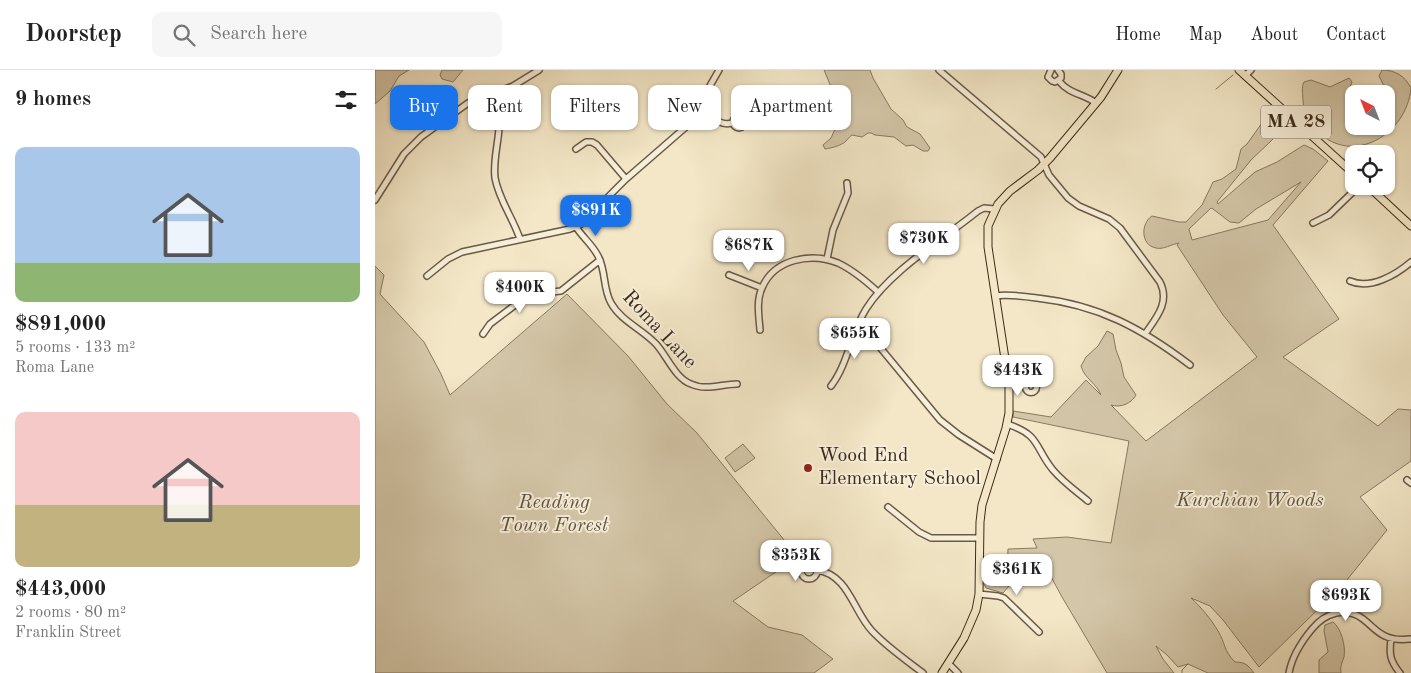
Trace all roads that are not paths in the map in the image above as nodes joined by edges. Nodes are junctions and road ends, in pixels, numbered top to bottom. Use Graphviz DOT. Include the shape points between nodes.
graph roads {
  1 [pos="539,70"];
  2 [pos="939,70"];
  3 [pos="1051,70"];
  4 [pos="1059,70"];
  5 [pos="1118,70"];
  6 [pos="1239,70"];
  7 [pos="1251,70"];
  8 [pos="717,71"];
  9 [pos="1245,76"];
  10 [pos="1059,81"];
  11 [pos="514,85"];
  12 [pos="710,85"];
  13 [pos="468,103"];
  14 [pos="1096,103"];
  15 [pos="498,130"];
  16 [pos="683,130"];
  17 [pos="576,149"];
  18 [pos="1045,163"];
  19 [pos="1345,166"];
  20 [pos="626,179"];
  21 [pos="847,183"];
  22 [pos="1350,195"];
  23 [pos="1378,195"];
  24 [pos="375,200"];
  25 [pos="994,209"];
  26 [pos="1313,223"];
  27 [pos="1411,226"];
  28 [pos="576,227"];
  29 [pos="520,239"];
  30 [pos="827,259"];
  31 [pos="600,260"];
  32 [pos="1411,262"];
  33 [pos="729,275"];
  34 [pos="427,276"];
  35 [pos="1351,281"];
  36 [pos="762,288"];
  37 [pos="878,292"];
  38 [pos="995,296"];
  39 [pos="859,322"];
  40 [pos="760,330"];
  41 [pos="483,334"];
  42 [pos="1145,334"];
  43 [pos="1190,365"];
  44 [pos="737,384"];
  45 [pos="1009,385"];
  46 [pos="1025,385"];
  47 [pos="831,386"];
  48 [pos="1007,424"];
  49 [pos="997,459"];
  50 [pos="1089,501"];
  51 [pos="888,507"];
  52 [pos="980,538"];
  53 [pos="817,570"];
  54 [pos="979,594"];
  55 [pos="1039,632"];
  56 [pos="1391,639"];
  57 [pos="1411,639"];
  58 [pos="948,663"];
  59 [pos="923,673"];
  60 [pos="942,673"];
  61 [pos="958,673"];
  62 [pos="1289,673"];
  63 [pos="1400,673"];
  1 -- 11 [label="street"];
  2 -- 18 [label="street"];
  3 -- 10 [label="street" via="1050,80"];
  4 -- 10 [label="street"];
  5 -- 14 [label="main road"];
  6 -- 9 [label="main road, MA 28"];
  7 -- 9 [label="street"];
  8 -- 12 [label="street"];
  9 -- 19 [label="main road, MA 28"];
  10 -- 14 [label="street" via="1069,90"];
  13 -- 24 [label="street" via="412,144"];
  14 -- 18 [label="main road"];
  15 -- 29 [label="street" via="495,177"];
  16 -- 20 [label="street"];
  17 -- 20 [label="street" via="586,142 595,143"];
  18 -- 25 [label="main road"];
  18 -- 42 [label="street" via="1049,175 1071,201 1120,228 1160,282 1163,306"];
  20 -- 28 [label="street" via="589,218"];
  21 -- 30 [label="street" via="848,193 833,230"];
  22 -- 26 [label="street" via="1329,215"];
  23 -- 27 [label="main road"];
  25 -- 37 [label="street" via="978,211"];
  25 -- 38 [label="main road" via="987,240"];
  28 -- 29 [label="street"];
  28 -- 31 [label="street, Roma Lane"];
  29 -- 34 [label="street" via="458,253"];
  30 -- 36 [label="street" via="789,262 772,272"];
  30 -- 37 [label="street" via="850,269"];
  31 -- 41 [label="street" via="561,291 533,294 523,299 490,324"];
  31 -- 44 [label="street, Roma Lane" via="612,305 654,342 683,380 702,387"];
  32 -- 35 [label="street" via="1377,281 1361,285"];
  33 -- 36 [label="street"];
  36 -- 40 [label="street"];
  37 -- 39 [label="street"];
  38 -- 42 [label="street" via="1071,303 1103,313"];
  38 -- 45 [label="main road"];
  39 -- 47 [label="street"];
  39 -- 49 [label="street" via="940,420"];
  42 -- 43 [label="street"];
  45 -- 46 [label="street"];
  45 -- 48 [label="main road"];
  48 -- 49 [label="main road"];
  48 -- 50 [label="street" via="1031,436 1053,471"];
  49 -- 52 [label="main road" via="982,506"];
  51 -- 52 [label="street" via="931,538"];
  52 -- 54 [label="main road"];
  53 -- 59 [label="street" via="839,581 870,628"];
  54 -- 55 [label="street" via="1004,598"];
  54 -- 58 [label="main road" via="970,627"];
  56 -- 57 [label="street"];
  56 -- 62 [label="street" via="1355,614 1333,614 1320,620 1310,632 1297,650"];
  56 -- 63 [label="street" via="1389,656"];
  58 -- 60 [label="main road"];
  58 -- 61 [label="street"];
}
